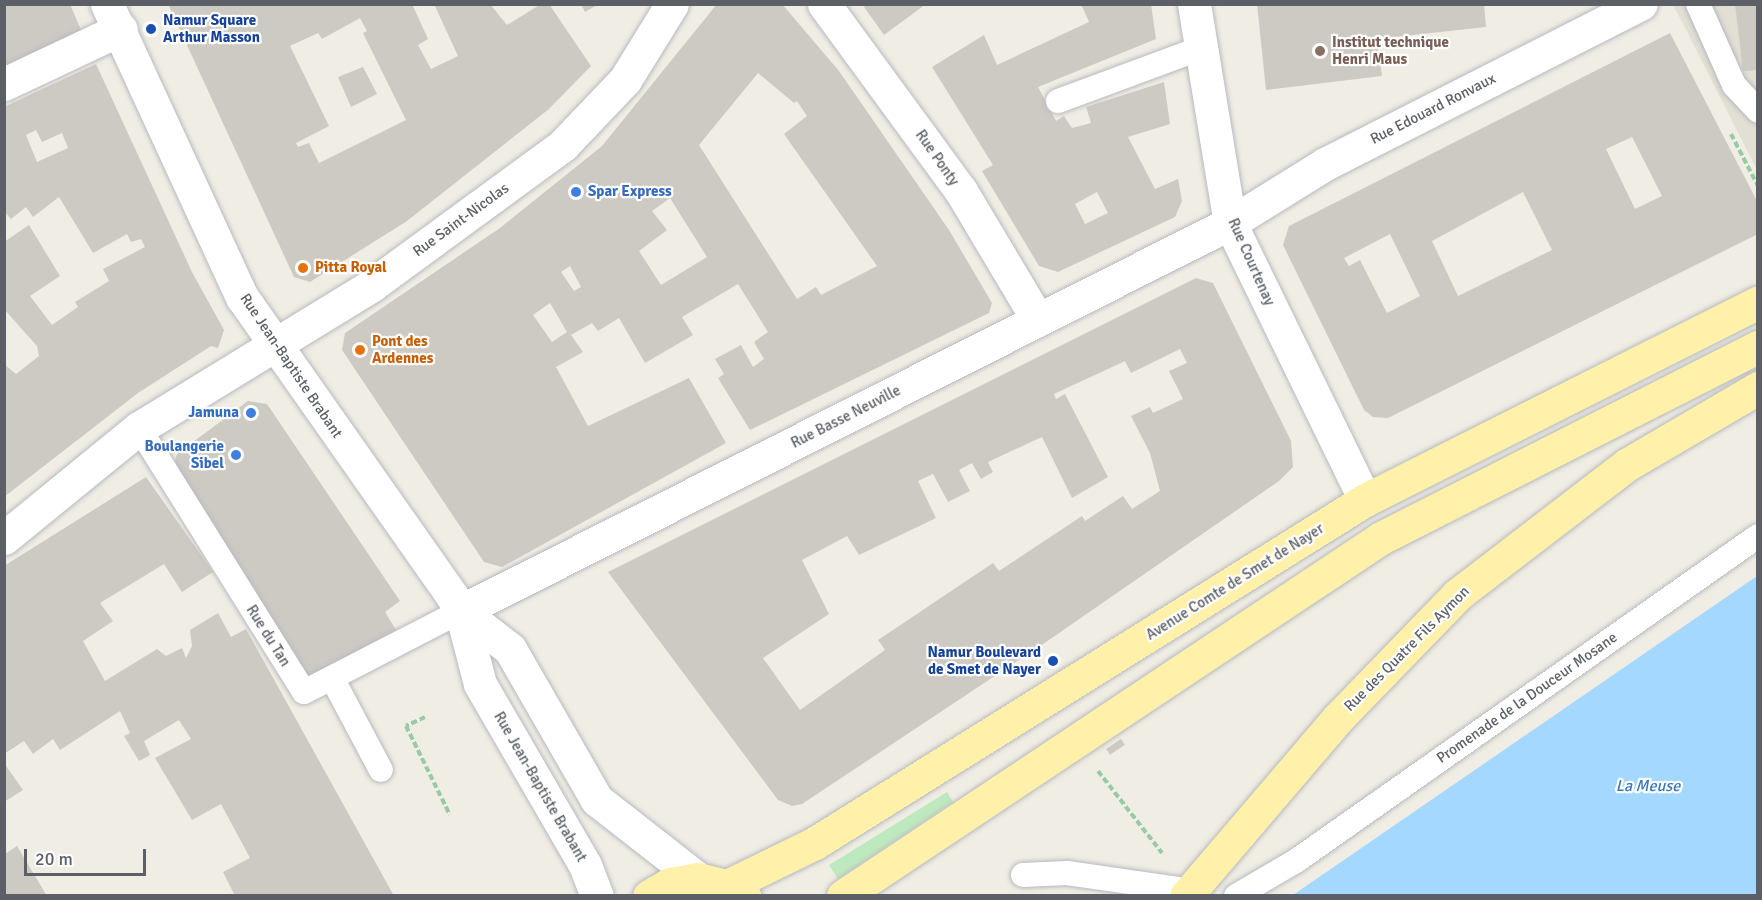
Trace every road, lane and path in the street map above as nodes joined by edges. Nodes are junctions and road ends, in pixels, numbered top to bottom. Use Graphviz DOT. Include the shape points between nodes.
graph roads {
  1 [pos="672,4"];
  2 [pos="824,4"];
  3 [pos="1194,4"];
  4 [pos="1641,4"];
  5 [pos="1698,4"];
  6 [pos="114,17"];
  7 [pos="1201,48"];
  8 [pos="4,84"];
  9 [pos="1058,100"];
  10 [pos="1758,111"];
  11 [pos="1740,152"];
  12 [pos="1758,186"];
  13 [pos="1230,223"];
  14 [pos="1758,302"];
  15 [pos="1038,320"];
  16 [pos="273,343"];
  17 [pos="1758,347"];
  18 [pos="1758,388"];
  19 [pos="139,428"];
  20 [pos="1365,500"];
  21 [pos="1758,536"];
  22 [pos="4,538"];
  23 [pos="461,611"];
  24 [pos="332,678"];
  25 [pos="425,717"];
  26 [pos="1073,740"];
  27 [pos="381,770"];
  28 [pos="450,815"];
  29 [pos="1023,875"];
  30 [pos="723,887"];
  31 [pos="1191,894"];
  32 [pos="597,896"];
  33 [pos="649,896"];
  34 [pos="843,896"];
  35 [pos="1236,896"];
  1 -- 16 [label="street, Rue Saint-Nicolas" via="625,80 563,145 372,285"];
  2 -- 15 [label="street, Rue Ponty" via="961,191"];
  3 -- 7 [label="street, Rue Courtenay"];
  4 -- 13 [label="street, Rue Edouard Ronvaux" via="1325,164"];
  5 -- 10 [label="lane" via="1734,85"];
  6 -- 8 [label="street"];
  6 -- 16 [label="street, Rue Jean-Baptiste Brabant" via="242,297"];
  7 -- 9 [label="lane"];
  7 -- 13 [label="street, Rue Courtenay"];
  11 -- 12 [label="path"];
  13 -- 15 [label="street, Rue Basse Neuville"];
  13 -- 20 [label="street, Rue Courtenay"];
  14 -- 20 [label="main road, Avenue Comte de Smet de Nayer"];
  15 -- 23 [label="street, Rue Basse Neuville"];
  16 -- 19 [label="street, Rue Saint-Nicolas"];
  16 -- 23 [label="street, Rue Jean-Baptiste Brabant"];
  17 -- 26 [label="main road" via="1381,538"];
  18 -- 31 [label="main road, Rue des Quatre Fils Aymon" via="1628,464 1457,595 1338,718"];
  19 -- 22 [label="street, Rue Saint-Nicolas"];
  19 -- 24 [label="lane, Rue du Tan" via="304,692"];
  20 -- 30 [label="main road, Avenue Comte de Smet de Nayer" via="809,847"];
  21 -- 35 [label="lane, Promenade de la Douceur Mosane" via="1296,861"];
  23 -- 24 [label="lane, Rue du Tan"];
  23 -- 30 [label="street, Rue Jean-Baptiste Brabant" via="510,649 597,800"];
  23 -- 32 [label="street, Rue Jean-Baptiste Brabant" via="480,684 585,865"];
  24 -- 27 [label="lane"];
  25 -- 28 [label="path" via="406,726"];
  26 -- 31 [label="path"];
  26 -- 34 [label="main road"];
  29 -- 31 [label="lane" via="1067,873"];
  30 -- 33 [label="main road, Avenue Comte de Smet de Nayer" via="670,884"];
}
